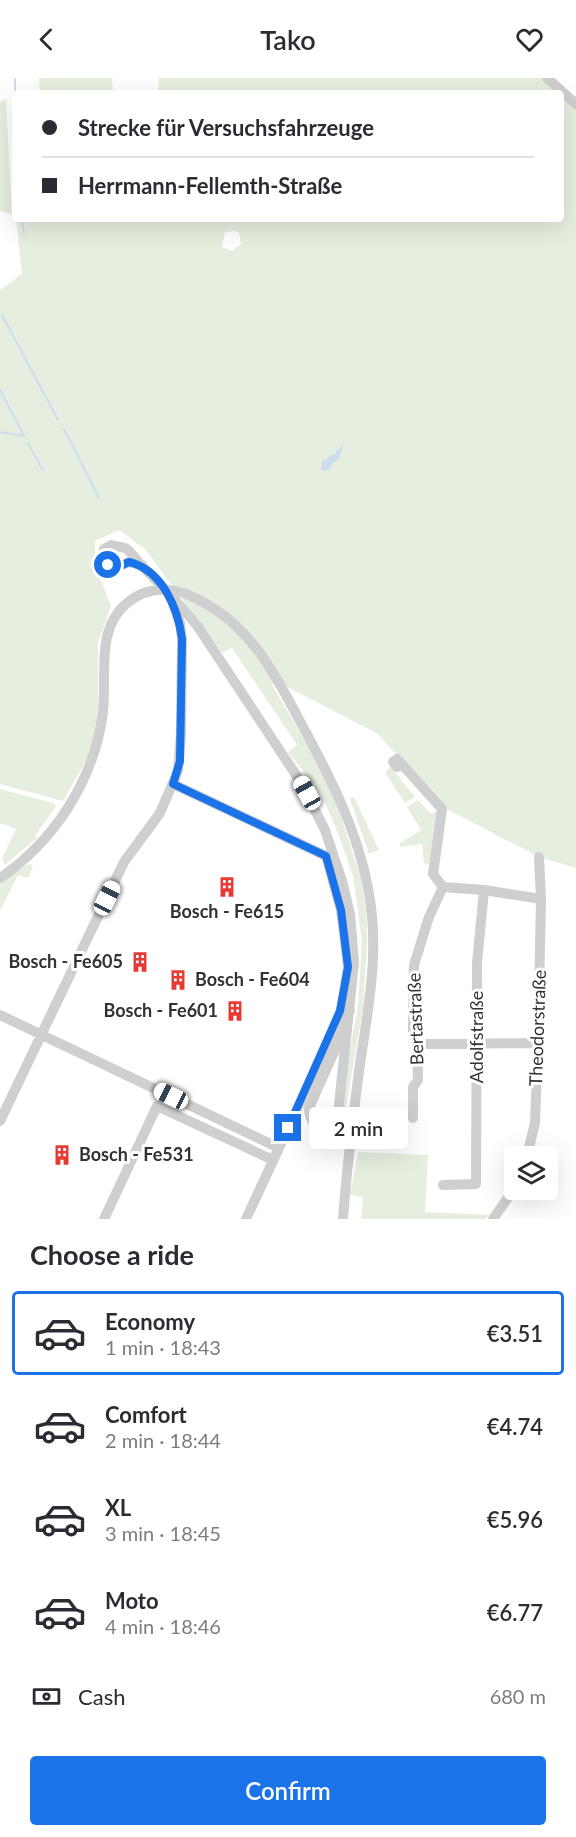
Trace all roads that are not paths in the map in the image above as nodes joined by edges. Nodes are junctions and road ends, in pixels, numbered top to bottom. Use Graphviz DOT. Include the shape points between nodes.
graph roads {
  1 [pos="547,78"];
  2 [pos="560,90"];
  3 [pos="564,93"];
  4 [pos="576,104"];
  5 [pos="141,565"];
  6 [pos="170,595"];
  7 [pos="402,765"];
  8 [pos="173,784"];
  9 [pos="539,857"];
  10 [pos="0,878"];
  11 [pos="443,887"];
  12 [pos="484,890"];
  13 [pos="541,899"];
  14 [pos="350,1010"];
  15 [pos="0,1015"];
  16 [pos="41,1034"];
  17 [pos="538,1043"];
  18 [pos="417,1044"];
  19 [pos="477,1044"];
  20 [pos="329,1065"];
  21 [pos="344,1071"];
  22 [pos="413,1118"];
  23 [pos="0,1121"];
  24 [pos="530,1146"];
  25 [pos="279,1148"];
  26 [pos="273,1160"];
  27 [pos="443,1185"];
  28 [pos="507,1200"];
  29 [pos="104,1219"];
  30 [pos="246,1219"];
  31 [pos="343,1219"];
  32 [pos="493,1219"];
  1 -- 2 [label="street"];
  3 -- 4 [label="street"];
  5 -- 6 [label="street"];
  6 -- 8 [label="street" via="182,639 180,761"];
  6 -- 14 [label="street" via="214,649 300,781 325,830 350,914 354,963"];
  7 -- 11 [label="street" via="442,809 434,874"];
  8 -- 16 [label="street" via="160,813 124,862"];
  8 -- 25 [label="street" via="326,856 341,910 348,967 340,1011 329,1040"];
  9 -- 13 [label="street, Theodorstraße"];
  10 -- 31 [label="street" via="54,827 85,778 103,717 105,646 112,621 125,604 161,588 184,593 224,615 263,657 339,796 363,868 372,913 374,960 370,1004 348,1152"];
  11 -- 12 [label="street"];
  11 -- 18 [label="street, Bertastraße" via="414,964 413,1031"];
  12 -- 13 [label="street"];
  12 -- 19 [label="street, Adolfstraße" via="477,954"];
  13 -- 17 [label="street, Theodorstraße"];
  14 -- 20 [label="street"];
  14 -- 21 [label="street"];
  15 -- 16 [label="street"];
  16 -- 23 [label="street"];
  16 -- 25 [label="street"];
  17 -- 19 [label="street"];
  17 -- 24 [label="street, Theodorstraße" via="535,1124"];
  18 -- 19 [label="street"];
  18 -- 22 [label="street, Bertastraße"];
  19 -- 27 [label="street, Adolfstraße" via="476,1185"];
  20 -- 21 [label="street" via="338,1062"];
  20 -- 21 [label="street" via="309,1108 314,1124 329,1127 335,1123"];
  25 -- 26 [label="street"];
  26 -- 29 [label="street" via="157,1106"];
  26 -- 30 [label="street"];
  28 -- 32 [label="street"];
}
